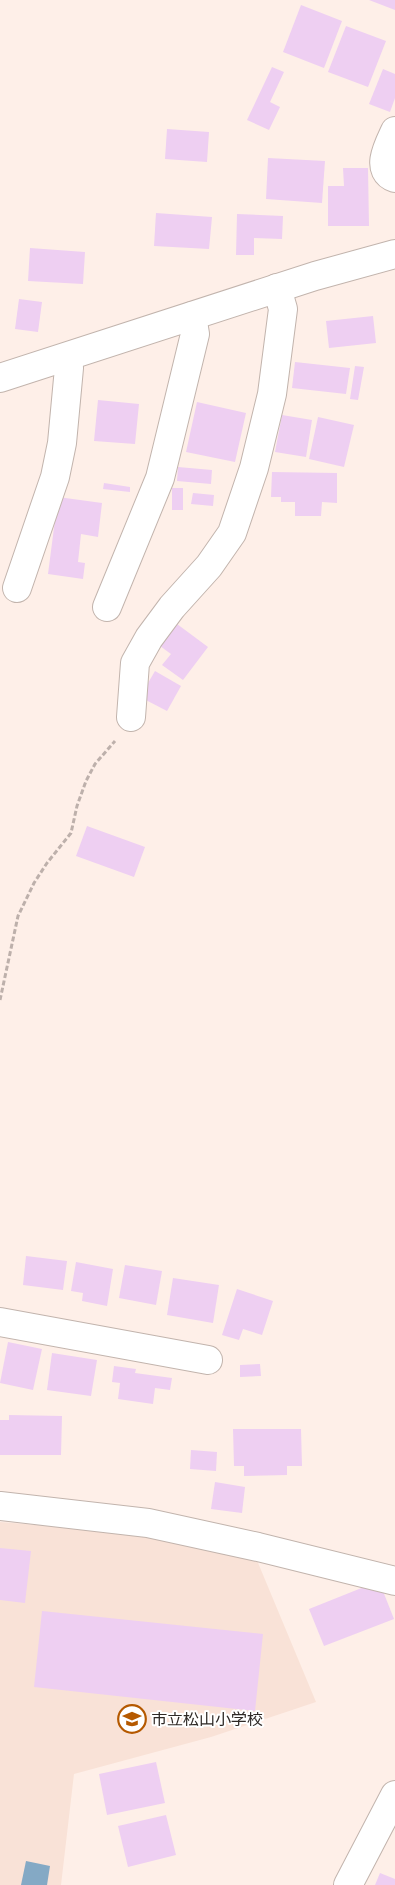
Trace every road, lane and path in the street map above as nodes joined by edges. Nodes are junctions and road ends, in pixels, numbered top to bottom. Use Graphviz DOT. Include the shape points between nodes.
graph roads {
  1 [pos="395,131"];
  2 [pos="395,178"];
  3 [pos="395,254"];
  4 [pos="277,288"];
  5 [pos="192,316"];
  6 [pos="68,357"];
  7 [pos="0,378"];
  8 [pos="17,588"];
  9 [pos="107,607"];
  10 [pos="131,717"];
  11 [pos="0,1000"];
  12 [pos="0,1322"];
  13 [pos="208,1360"];
  14 [pos="0,1506"];
  15 [pos="395,1581"];
  16 [pos="395,1795"];
  17 [pos="348,1885"];
  1 -- 2 [label="street" via="384,156 387,171"];
  3 -- 4 [label="street"];
  4 -- 5 [label="street"];
  4 -- 10 [label="street" via="284,309 272,394 254,468 232,533 209,566 172,607 135,663"];
  5 -- 6 [label="street"];
  5 -- 9 [label="street" via="195,334 160,478"];
  6 -- 7 [label="street"];
  6 -- 8 [label="street" via="62,443 55,477"];
  10 -- 11 [label="path" via="95,764 77,806 71,833 34,883 18,916"];
  12 -- 13 [label="street"];
  14 -- 15 [label="street" via="148,1523"];
  16 -- 17 [label="street"];
}
